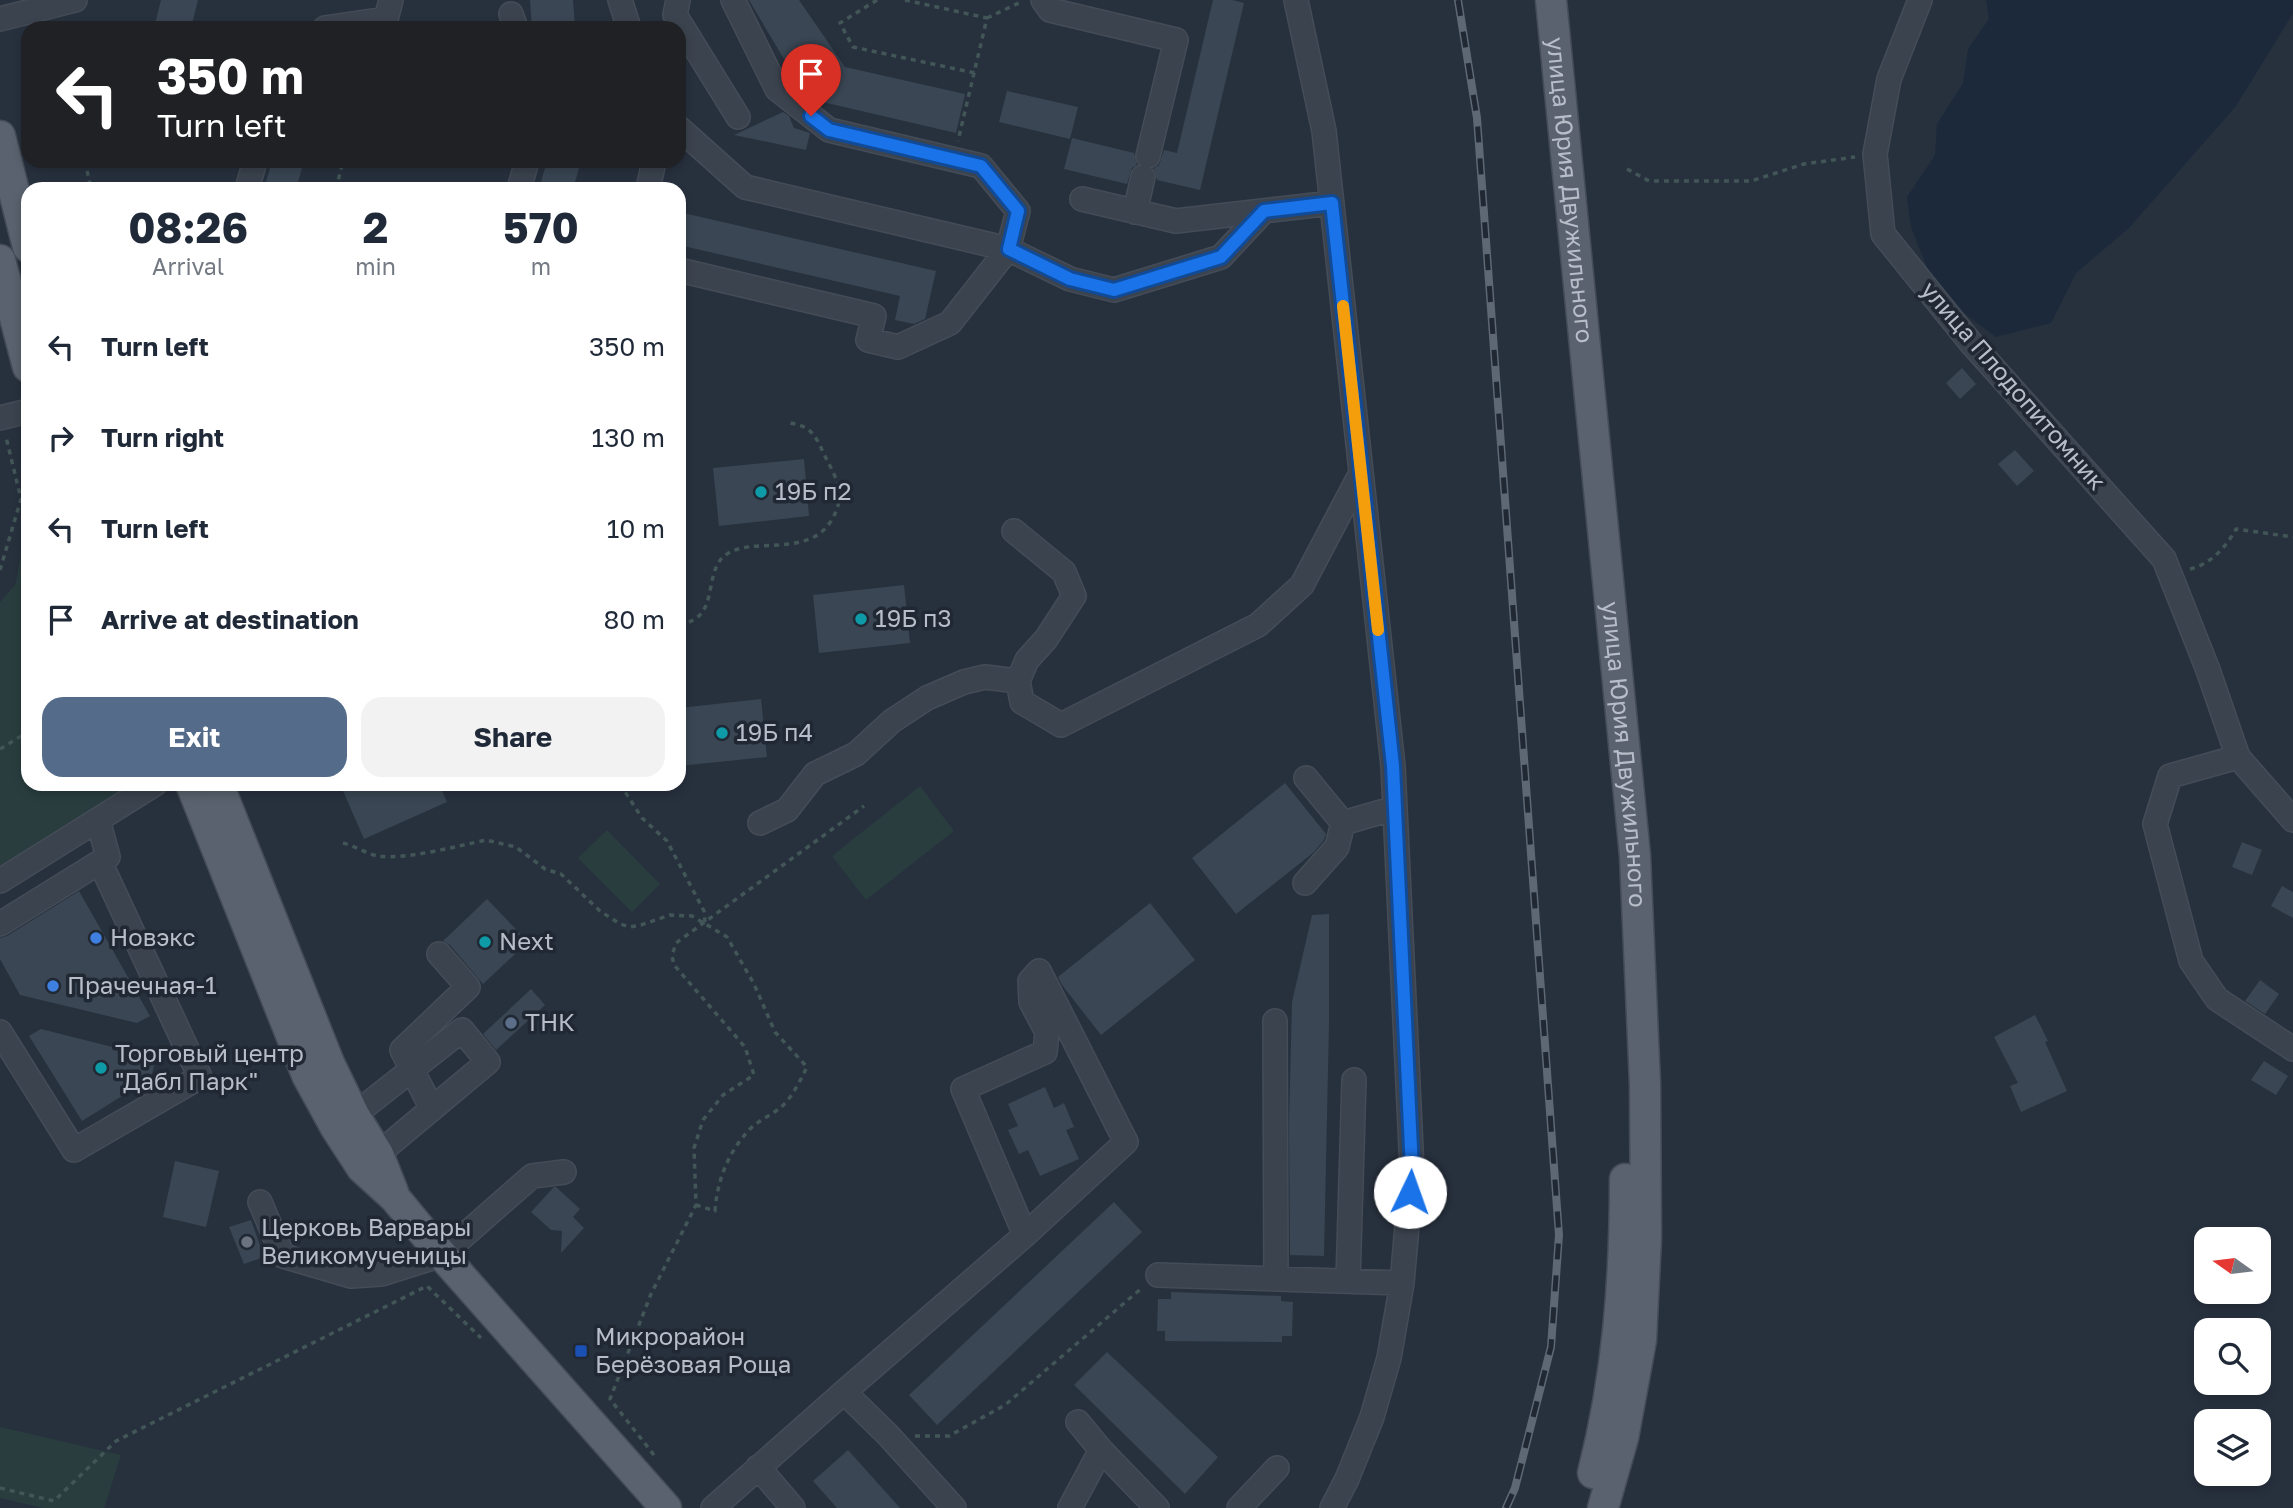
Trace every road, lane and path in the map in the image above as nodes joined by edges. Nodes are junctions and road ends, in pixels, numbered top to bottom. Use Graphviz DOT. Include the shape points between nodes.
graph roads {
  1 [pos="75,0"];
  2 [pos="391,0"];
  3 [pos="620,0"];
  4 [pos="678,0"];
  5 [pos="733,0"];
  6 [pos="877,0"];
  7 [pos="905,0"];
  8 [pos="1026,0"];
  9 [pos="1296,0"];
  10 [pos="1533,0"];
  11 [pos="1551,0"];
  12 [pos="1920,0"];
  13 [pos="1057,4"];
  14 [pos="987,18"];
  15 [pos="0,19"];
  16 [pos="372,21"];
  17 [pos="627,21"];
  18 [pos="679,21"];
  19 [pos="686,33"];
  20 [pos="975,73"];
  21 [pos="738,117"];
  22 [pos="686,134"];
  23 [pos="0,136"];
  24 [pos="1875,154"];
  25 [pos="954,160"];
  26 [pos="1628,169"];
  27 [pos="1082,199"];
  28 [pos="1332,203"];
  29 [pos="1264,211"];
  30 [pos="1135,212"];
  31 [pos="21,219"];
  32 [pos="1009,249"];
  33 [pos="0,260"];
  34 [pos="686,272"];
  35 [pos="21,341"];
  36 [pos="21,413"];
  37 [pos="0,418"];
  38 [pos="789,424"];
  39 [pos="1361,473"];
  40 [pos="1014,531"];
  41 [pos="2293,537"];
  42 [pos="0,570"];
  43 [pos="2187,570"];
  44 [pos="686,621"];
  45 [pos="1018,681"];
  46 [pos="21,736"];
  47 [pos="0,749"];
  48 [pos="2238,757"];
  49 [pos="1306,778"];
  50 [pos="144,791"];
  51 [pos="194,791"];
  52 [pos="221,791"];
  53 [pos="625,791"];
  54 [pos="864,806"];
  55 [pos="1395,808"];
  56 [pos="98,820"];
  57 [pos="2293,820"];
  58 [pos="760,823"];
  59 [pos="1343,823"];
  60 [pos="343,843"];
  61 [pos="100,862"];
  62 [pos="0,881"];
  63 [pos="1305,883"];
  64 [pos="705,922"];
  65 [pos="0,924"];
  66 [pos="439,954"];
  67 [pos="1275,1021"];
  68 [pos="0,1032"];
  69 [pos="2293,1049"];
  70 [pos="413,1069"];
  71 [pos="1354,1080"];
  72 [pos="432,1109"];
  73 [pos="354,1115"];
  74 [pos="378,1154"];
  75 [pos="565,1172"];
  76 [pos="395,1198"];
  77 [pos="260,1202"];
  78 [pos="696,1205"];
  79 [pos="1025,1235"];
  80 [pos="442,1255"];
  81 [pos="1158,1275"];
  82 [pos="1276,1279"];
  83 [pos="1349,1281"];
  84 [pos="1402,1283"];
  85 [pos="485,1342"];
  86 [pos="844,1391"];
  87 [pos="1078,1422"];
  88 [pos="888,1435"];
  89 [pos="1101,1450"];
  90 [pos="657,1459"];
  91 [pos="758,1467"];
  92 [pos="1277,1468"];
  93 [pos="0,1488"];
  94 [pos="666,1508"];
  95 [pos="713,1508"];
  96 [pos="793,1508"];
  97 [pos="954,1508"];
  98 [pos="1070,1508"];
  99 [pos="1157,1508"];
  100 [pos="1239,1508"];
  101 [pos="1332,1508"];
  102 [pos="1583,1508"];
  103 [pos="1603,1508"];
  1 -- 15 [label="street"];
  2 -- 16 [label="street" via="386,19"];
  3 -- 17 [label="street"];
  4 -- 18 [label="street" via="675,15"];
  5 -- 25 [label="street" via="777,89 829,130"];
  6 -- 20 [label="path" via="840,23 853,47"];
  7 -- 14 [label="path"];
  8 -- 14 [label="path"];
  9 -- 28 [label="street" via="1324,131"];
  10 -- 102 [label="main road, улица Юрия Двужильного" via="1602,673 1625,1062 1625,1210 1618,1344 1604,1430"];
  11 -- 103 [label="main road, улица Юрия Двужильного" via="1634,856 1645,1084 1641,1340 1623,1438"];
  12 -- 24 [label="street, улица Плодопитомник" via="1889,79"];
  13 -- 30 [label="street" via="1176,40"];
  14 -- 20 [label="path"];
  19 -- 21 [label="street"];
  20 -- 25 [label="path"];
  22 -- 32 [label="street" via="745,187"];
  23 -- 31 [label="main road"];
  24 -- 26 [label="path" via="1804,164 1751,181 1649,181"];
  24 -- 48 [label="street, улица Плодопитомник" via="1883,234 1971,343 2164,559"];
  25 -- 32 [label="street" via="981,166 1018,211"];
  27 -- 30 [label="street"];
  28 -- 29 [label="street"];
  28 -- 39 [label="street"];
  29 -- 30 [label="street" via="1176,221"];
  29 -- 32 [label="street" via="1221,257 1114,290 1070,279"];
  32 -- 34 [label="street" via="950,323 898,347 869,340 874,316"];
  33 -- 35 [label="main road"];
  36 -- 37 [label="street"];
  37 -- 42 [label="path" via="21,499"];
  38 -- 44 [label="path" via="815,433 841,489 839,508 815,538 724,555 716,565 705,608"];
  39 -- 45 [label="street" via="1302,585 1258,625 1061,725 1021,702"];
  39 -- 55 [label="street"];
  40 -- 45 [label="street" via="1063,572 1074,596 1027,660"];
  41 -- 43 [label="path" via="2236,529 2226,547"];
  45 -- 58 [label="street" via="985,677 927,698 892,721 856,754 815,774 787,810"];
  46 -- 47 [label="path"];
  48 -- 57 [label="street, улица Плодопитомник"];
  48 -- 69 [label="street" via="2170,776 2155,824 2191,961 2217,999"];
  49 -- 59 [label="street"];
  50 -- 56 [label="street"];
  51 -- 76 [label="main road" via="307,1075 362,1168"];
  52 -- 73 [label="main road"];
  53 -- 64 [label="path" via="642,818 667,841 704,911"];
  54 -- 64 [label="path"];
  55 -- 59 [label="street"];
  55 -- 84 [label="street" via="1412,1170"];
  56 -- 61 [label="street" via="108,857"];
  56 -- 62 [label="street"];
  59 -- 63 [label="street" via="1337,847"];
  60 -- 64 [label="path" via="393,858 486,840 498,842 516,847 545,869 561,874 620,924 630,927 670,915"];
  61 -- 65 [label="street"];
  61 -- 68 [label="street" via="200,1077 74,1150"];
  64 -- 78 [label="path" via="676,943 674,965 745,1047 754,1075 723,1095 704,1119 694,1148"];
  64 -- 78 [label="path" via="727,937 775,1032 807,1067 780,1108 748,1131 732,1154 717,1190 715,1211"];
  66 -- 70 [label="street" via="468,987 402,1050"];
  67 -- 82 [label="street"];
  70 -- 72 [label="street"];
  70 -- 72 [label="street" via="462,1030 488,1062"];
  70 -- 73 [label="street"];
  71 -- 83 [label="street"];
  72 -- 74 [label="street"];
  73 -- 74 [label="main road"];
  74 -- 76 [label="main road"];
  75 -- 80 [label="street" via="532,1176"];
  76 -- 80 [label="main road"];
  77 -- 80 [label="street" via="283,1255 351,1276 381,1275"];
  78 -- 90 [label="path" via="651,1294 610,1399"];
  79 -- 79 [label="street" via="1126,1142 1039,971 1030,981 1030,992 1047,1032 1045,1052 963,1089"];
  79 -- 86 [label="street"];
  80 -- 94 [label="main road"];
  81 -- 82 [label="street"];
  81 -- 88 [label="path" via="1005,1405 949,1436"];
  82 -- 83 [label="street"];
  83 -- 84 [label="street"];
  84 -- 101 [label="street" via="1389,1358 1372,1418"];
  85 -- 93 [label="path" via="428,1286 117,1441 54,1501"];
  86 -- 88 [label="street"];
  86 -- 91 [label="street"];
  87 -- 89 [label="street"];
  88 -- 97 [label="street"];
  89 -- 98 [label="street"];
  89 -- 99 [label="street"];
  91 -- 95 [label="street"];
  91 -- 96 [label="street"];
  92 -- 100 [label="street"];
}
